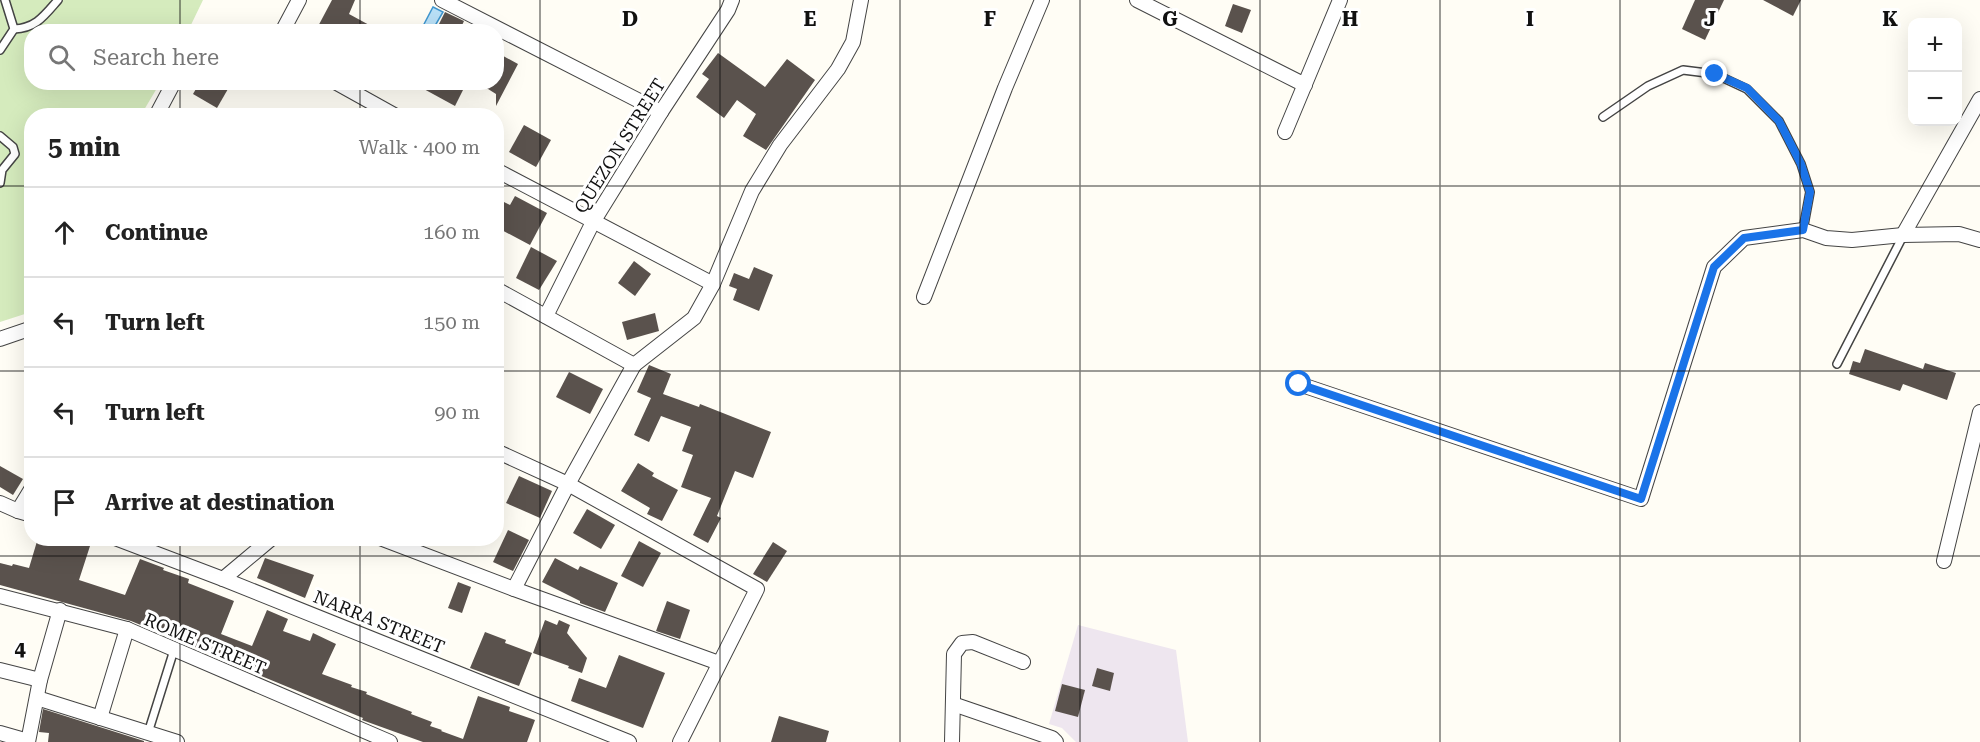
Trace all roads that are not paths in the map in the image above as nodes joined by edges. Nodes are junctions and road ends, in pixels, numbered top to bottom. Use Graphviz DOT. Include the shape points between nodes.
graph roads {
  1 [pos="5,0"];
  2 [pos="58,0"];
  3 [pos="299,0"];
  4 [pos="442,0"];
  5 [pos="732,0"];
  6 [pos="861,0"];
  7 [pos="1042,0"];
  8 [pos="1137,0"];
  9 [pos="1340,0"];
  10 [pos="34,24"];
  11 [pos="286,24"];
  12 [pos="489,24"];
  13 [pos="24,28"];
  14 [pos="14,29"];
  15 [pos="504,32"];
  16 [pos="0,50"];
  17 [pos="1305,85"];
  18 [pos="170,90"];
  19 [pos="349,90"];
  20 [pos="1980,99"];
  21 [pos="160,108"];
  22 [pos="382,108"];
  23 [pos="661,112"];
  24 [pos="1603,117"];
  25 [pos="1285,132"];
  26 [pos="0,136"];
  27 [pos="504,174"];
  28 [pos="0,183"];
  29 [pos="593,222"];
  30 [pos="1803,230"];
  31 [pos="1903,235"];
  32 [pos="1980,240"];
  33 [pos="713,284"];
  34 [pos="504,294"];
  35 [pos="924,297"];
  36 [pos="546,316"];
  37 [pos="24,331"];
  38 [pos="0,339"];
  39 [pos="1837,364"];
  40 [pos="634,365"];
  41 [pos="1299,384"];
  42 [pos="1980,412"];
  43 [pos="504,455"];
  44 [pos="568,484"];
  45 [pos="24,501"];
  46 [pos="0,503"];
  47 [pos="18,511"];
  48 [pos="24,513"];
  49 [pos="136,546"];
  50 [pos="262,546"];
  51 [pos="401,546"];
  52 [pos="1944,561"];
  53 [pos="223,579"];
  54 [pos="514,589"];
  55 [pos="0,596"];
  56 [pos="60,610"];
  57 [pos="127,629"];
  58 [pos="174,650"];
  59 [pos="1023,662"];
  60 [pos="719,663"];
  61 [pos="0,670"];
  62 [pos="40,680"];
  63 [pos="37,698"];
  64 [pos="954,704"];
  65 [pos="100,718"];
  66 [pos="0,733"];
  67 [pos="148,733"];
  68 [pos="28,742"];
  69 [pos="177,742"];
  70 [pos="390,742"];
  71 [pos="629,742"];
  72 [pos="680,742"];
  73 [pos="952,742"];
  74 [pos="1056,742"];
  1 -- 14 [label="lane"];
  2 -- 10 [label="lane"];
  3 -- 11 [label="street"];
  4 -- 12 [label="street"];
  5 -- 23 [label="street, QUEZON STREET"];
  6 -- 33 [label="street" via="853,42 752,191"];
  7 -- 35 [label="street"];
  8 -- 17 [label="street"];
  9 -- 17 [label="street"];
  13 -- 14 [label="lane"];
  14 -- 16 [label="lane"];
  15 -- 23 [label="street"];
  17 -- 25 [label="street"];
  18 -- 21 [label="street"];
  19 -- 22 [label="street"];
  20 -- 31 [label="street"];
  23 -- 29 [label="street, QUEZON STREET"];
  24 -- 30 [label="lane" via="1648,86 1683,70 1715,74 1747,88 1779,121 1801,164 1810,192"];
  26 -- 28 [label="lane" via="15,154 2,170"];
  27 -- 29 [label="street"];
  29 -- 33 [label="street"];
  29 -- 36 [label="street, QUEZON STREET"];
  30 -- 31 [label="street" via="1826,238 1851,240"];
  30 -- 41 [label="street" via="1744,238 1714,267 1641,499"];
  31 -- 32 [label="street" via="1959,234"];
  31 -- 39 [label="lane"];
  33 -- 40 [label="street" via="694,318"];
  34 -- 36 [label="street"];
  36 -- 40 [label="street"];
  37 -- 38 [label="street"];
  40 -- 44 [label="street"];
  42 -- 52 [label="street"];
  43 -- 44 [label="street"];
  44 -- 54 [label="street"];
  44 -- 60 [label="street" via="757,589"];
  45 -- 47 [label="street"];
  46 -- 47 [label="street"];
  47 -- 48 [label="street"];
  49 -- 53 [label="street, NARRA STREET"];
  50 -- 53 [label="street"];
  51 -- 54 [label="street"];
  53 -- 71 [label="street, NARRA STREET"];
  54 -- 60 [label="street"];
  55 -- 56 [label="street, ROME STREET"];
  56 -- 57 [label="street, ROME STREET"];
  56 -- 62 [label="street"];
  57 -- 58 [label="street, ROME STREET"];
  57 -- 65 [label="street"];
  58 -- 67 [label="lane"];
  58 -- 70 [label="street, ROME STREET"];
  59 -- 64 [label="street" via="973,642 962,643 954,654"];
  60 -- 72 [label="street"];
  61 -- 62 [label="street"];
  62 -- 63 [label="street"];
  63 -- 65 [label="street"];
  63 -- 68 [label="street"];
  64 -- 73 [label="street"];
  64 -- 74 [label="street"];
  65 -- 67 [label="street"];
  66 -- 68 [label="street"];
  67 -- 69 [label="street"];
}
